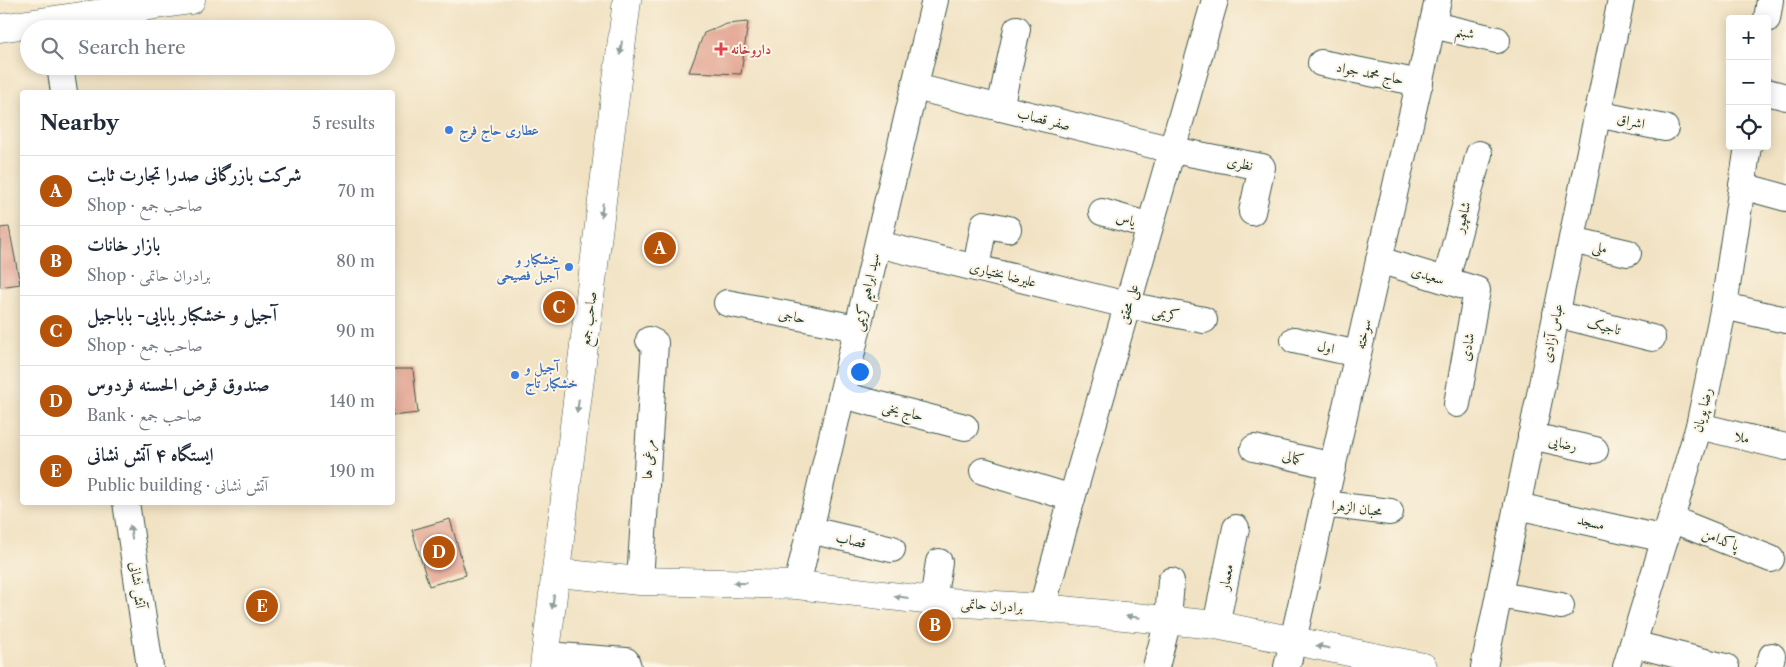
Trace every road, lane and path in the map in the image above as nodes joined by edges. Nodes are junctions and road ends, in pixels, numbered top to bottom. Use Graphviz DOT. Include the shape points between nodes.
graph roads {
  1 [pos="191,0"];
  2 [pos="627,0"];
  3 [pos="935,0"];
  4 [pos="1215,0"];
  5 [pos="1621,0"];
  6 [pos="1770,0"];
  7 [pos="1436,12"];
  8 [pos="1768,15"];
  9 [pos="77,20"];
  10 [pos="20,27"];
  11 [pos="0,28"];
  12 [pos="1017,29"];
  13 [pos="1497,40"];
  14 [pos="1321,63"];
  15 [pos="61,75"];
  16 [pos="1420,82"];
  17 [pos="915,87"];
  18 [pos="64,90"];
  19 [pos="1771,93"];
  20 [pos="1786,97"];
  21 [pos="1000,108"];
  22 [pos="1598,114"];
  23 [pos="1665,128"];
  24 [pos="1172,150"];
  25 [pos="1747,150"];
  26 [pos="1479,154"];
  27 [pos="1742,186"];
  28 [pos="1786,198"];
  29 [pos="1102,212"];
  30 [pos="1252,212"];
  31 [pos="1150,226"];
  32 [pos="1008,229"];
  33 [pos="1572,240"];
  34 [pos="878,244"];
  35 [pos="1628,253"];
  36 [pos="1379,260"];
  37 [pos="976,268"];
  38 [pos="1446,280"];
  39 [pos="1477,290"];
  40 [pos="726,303"];
  41 [pos="1128,305"];
  42 [pos="1724,306"];
  43 [pos="1556,314"];
  44 [pos="1204,320"];
  45 [pos="1786,320"];
  46 [pos="858,328"];
  47 [pos="1652,338"];
  48 [pos="649,340"];
  49 [pos="1294,340"];
  50 [pos="1358,354"];
  51 [pos="842,395"];
  52 [pos="1456,404"];
  53 [pos="1698,426"];
  54 [pos="965,427"];
  55 [pos="1531,436"];
  56 [pos="1786,447"];
  57 [pos="1254,448"];
  58 [pos="1595,450"];
  59 [pos="1333,466"];
  60 [pos="983,471"];
  61 [pos="1072,498"];
  62 [pos="1324,504"];
  63 [pos="126,505"];
  64 [pos="1517,506"];
  65 [pos="1390,512"];
  66 [pos="1236,528"];
  67 [pos="1668,529"];
  68 [pos="810,530"];
  69 [pos="892,549"];
  70 [pos="1771,559"];
  71 [pos="939,562"];
  72 [pos="557,574"];
  73 [pos="640,581"];
  74 [pos="1171,581"];
  75 [pos="797,585"];
  76 [pos="1499,596"];
  77 [pos="933,601"];
  78 [pos="1561,606"];
  79 [pos="1042,608"];
  80 [pos="1168,620"];
  81 [pos="1216,625"];
  82 [pos="1290,654"];
  83 [pos="1630,656"];
  84 [pos="545,661"];
  85 [pos="150,667"];
  86 [pos="628,667"];
  87 [pos="1156,667"];
  88 [pos="1423,667"];
  89 [pos="1484,667"];
  90 [pos="1726,667"];
  1 -- 9 [label="street"];
  2 -- 72 [label="street, صاحب جمع, one-way"];
  3 -- 17 [label="street, سید ابراهیم کریمی"];
  4 -- 24 [label="street, علی محقق"];
  5 -- 22 [label="street, عباس آزادی"];
  6 -- 8 [label="street"];
  7 -- 13 [label="street, شبنم"];
  7 -- 16 [label="street, سوخته"];
  10 -- 11 [label="street"];
  12 -- 21 [label="street"];
  14 -- 16 [label="street, حاج محمد جواد"];
  15 -- 18 [label="street"];
  16 -- 36 [label="street, سوخته"];
  17 -- 21 [label="street, صفر قصاب"];
  17 -- 34 [label="street, سید ابراهیم کریمی"];
  19 -- 20 [label="street"];
  21 -- 24 [label="street, صفر قصاب"];
  22 -- 23 [label="street, اشراق"];
  22 -- 33 [label="street, عباس آزادی"];
  24 -- 30 [label="street, نظری" via="1262,167"];
  24 -- 31 [label="street, علی محقق"];
  25 -- 27 [label="street, رضا پویان"];
  26 -- 38 [label="street, شاهپور"];
  27 -- 28 [label="street"];
  27 -- 42 [label="street, رضا پویان"];
  29 -- 31 [label="street, یاس"];
  31 -- 41 [label="street, علی محقق"];
  32 -- 37 [label="street" via="984,224"];
  33 -- 35 [label="street, ملی"];
  33 -- 43 [label="street, عباس آزادی"];
  34 -- 37 [label="street, علیرضا بختیاری"];
  34 -- 46 [label="street, سید ابراهیم کریمی"];
  36 -- 38 [label="street, سعیدی"];
  36 -- 50 [label="street, سوخته"];
  37 -- 41 [label="street, علیرضا بختیاری"];
  38 -- 39 [label="street, سعیدی"];
  39 -- 52 [label="street, شادی"];
  40 -- 46 [label="street, حاجی"];
  41 -- 44 [label="street, کریمی"];
  41 -- 61 [label="street, علی محقق"];
  42 -- 45 [label="street"];
  42 -- 53 [label="street, رضا پویان"];
  43 -- 47 [label="street, تاجیک"];
  43 -- 55 [label="street, عباس آزادی"];
  46 -- 51 [label="street, سید ابراهیم کریمی"];
  48 -- 73 [label="street, مرغی ها" via="655,342"];
  49 -- 50 [label="street, اول"];
  50 -- 59 [label="street, سوخته"];
  51 -- 54 [label="street, حاج یخی"];
  51 -- 68 [label="street, سید ابراهیم کریمی"];
  53 -- 56 [label="street, ملا"];
  53 -- 67 [label="street, رضا پویان"];
  55 -- 58 [label="street, رضایی"];
  55 -- 64 [label="street, عباس آزادی"];
  57 -- 59 [label="street, کمالی"];
  59 -- 62 [label="street, سوخته"];
  60 -- 61 [label="street"];
  61 -- 79 [label="street, علی محقق"];
  62 -- 65 [label="street, محبان الزهرا"];
  62 -- 82 [label="street, سوخته"];
  85 -- 63 [label="street, آتش نشانی, one-way"];
  64 -- 67 [label="street, مسجد"];
  64 -- 76 [label="street, عباس آزادی"];
  66 -- 81 [label="street, معمار"];
  67 -- 70 [label="street, پاکدامن"];
  67 -- 83 [label="street, رضا پویان"];
  68 -- 69 [label="street, قصاب"];
  68 -- 75 [label="street, سید ابراهیم کریمی"];
  71 -- 77 [label="street"];
  72 -- 73 [label="street, برادران حاتمی"];
  72 -- 84 [label="street, صاحب جمع, one-way"];
  75 -- 73 [label="street, برادران حاتمی, one-way"];
  74 -- 80 [label="street"];
  77 -- 75 [label="street, برادران حاتمی, one-way"];
  76 -- 78 [label="street"];
  76 -- 89 [label="street, عباس آزادی"];
  77 -- 79 [label="street, برادران حاتمی"];
  80 -- 79 [label="street, برادران حاتمی, one-way"];
  80 -- 81 [label="street, برادران حاتمی"];
  80 -- 87 [label="street"];
  81 -- 82 [label="street, برادران حاتمی"];
  88 -- 82 [label="street, برادران حاتمی, one-way"];
  83 -- 90 [label="street"];
  84 -- 86 [label="street" via="626,661"];
}
